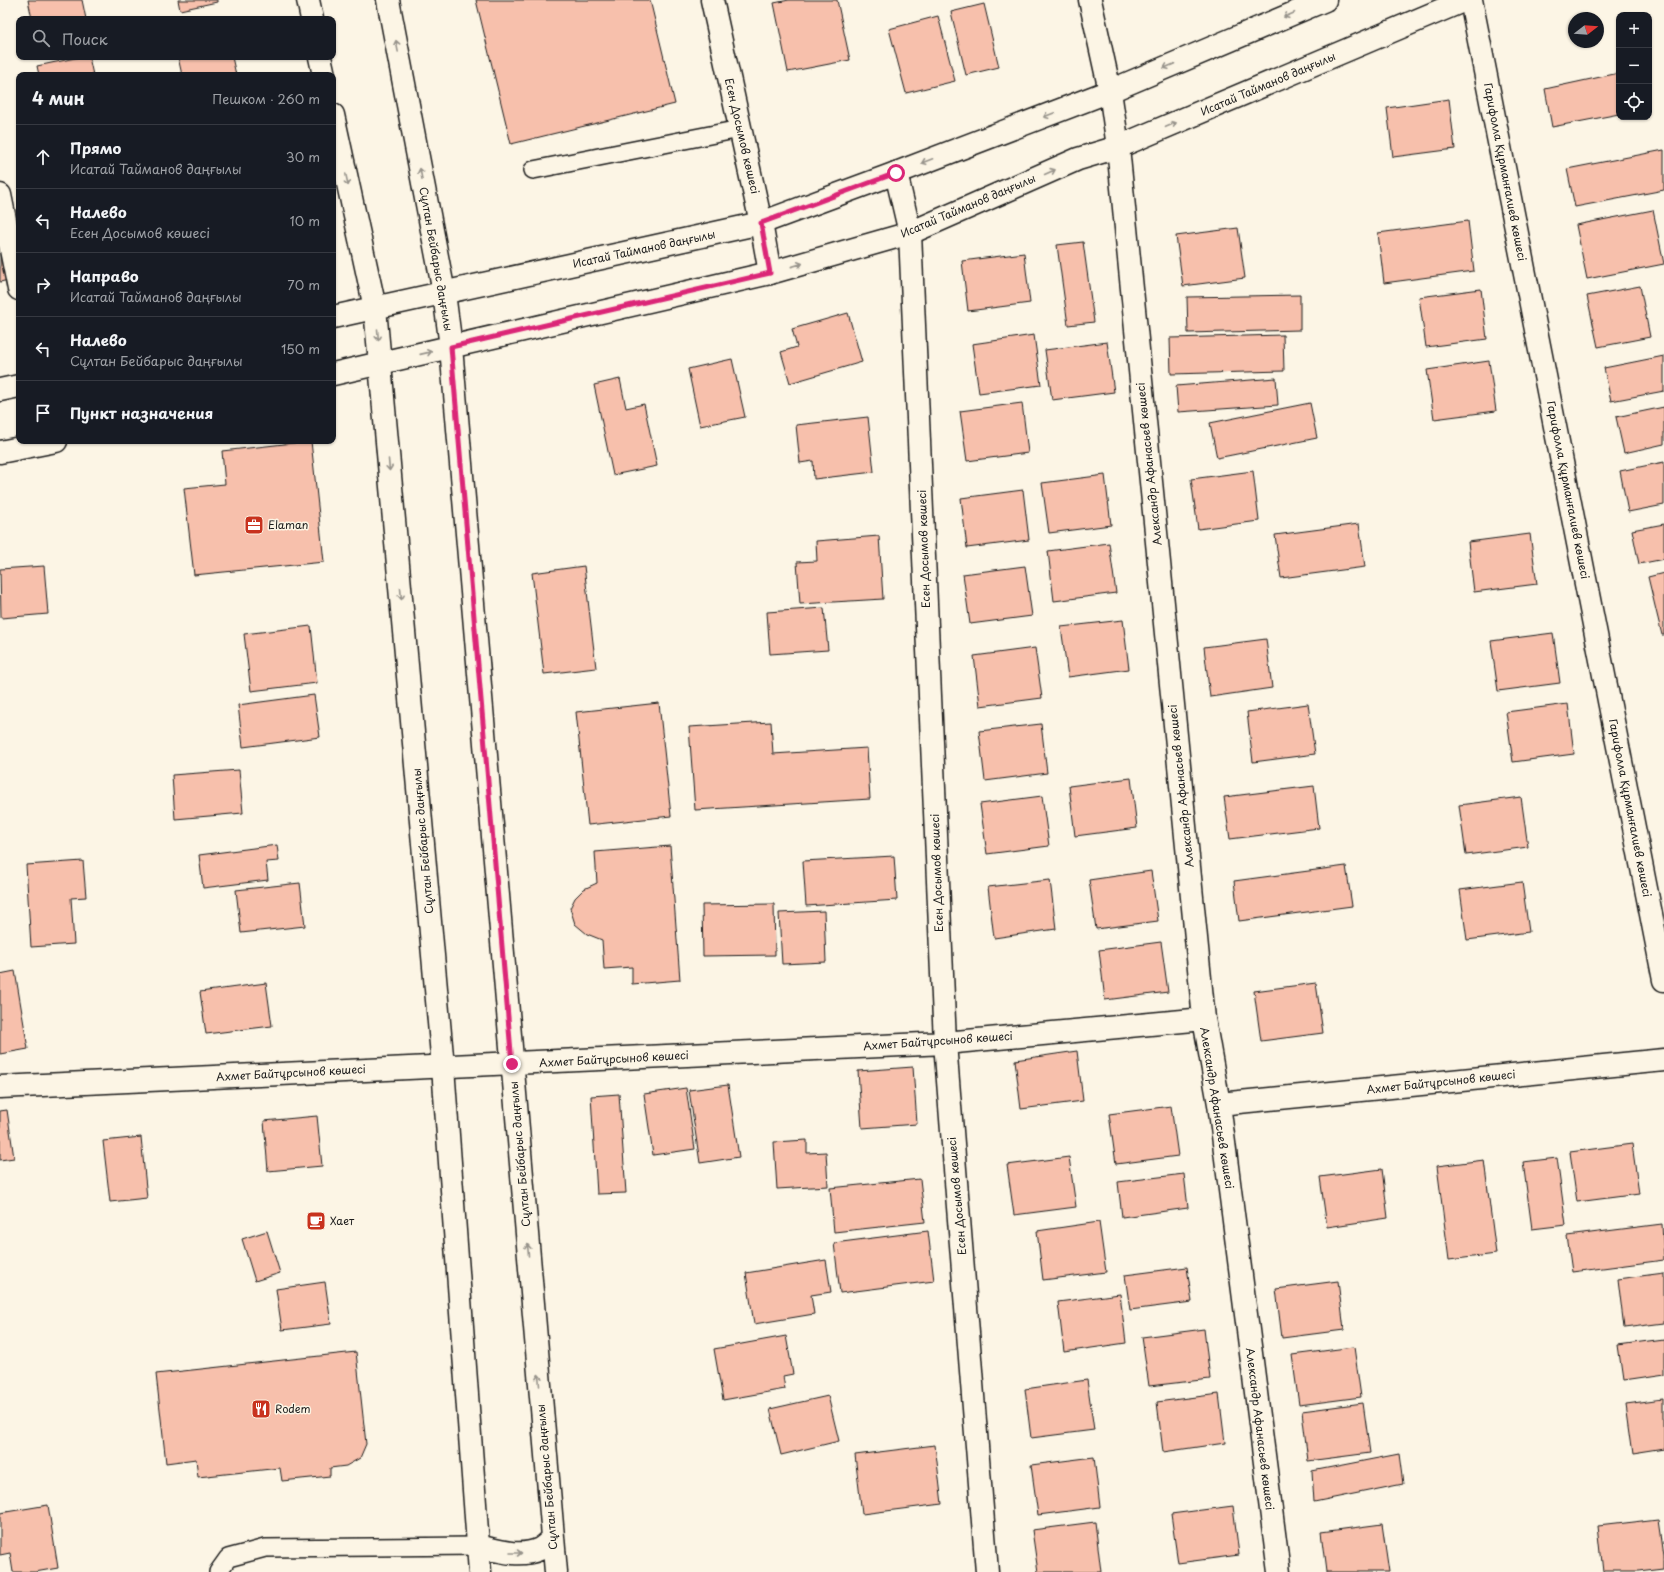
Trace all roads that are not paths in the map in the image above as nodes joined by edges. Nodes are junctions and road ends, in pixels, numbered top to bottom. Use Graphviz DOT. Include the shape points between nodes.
graph roads {
  1 [pos="308,0"];
  2 [pos="388,0"];
  3 [pos="712,0"];
  4 [pos="1090,0"];
  5 [pos="1325,0"];
  6 [pos="1465,0"];
  7 [pos="1471,0"];
  8 [pos="311,16"];
  9 [pos="321,60"];
  10 [pos="323,72"];
  11 [pos="1110,91"];
  12 [pos="336,129"];
  13 [pos="740,129"];
  14 [pos="1118,147"];
  15 [pos="534,170"];
  16 [pos="896,173"];
  17 [pos="0,195"];
  18 [pos="761,223"];
  19 [pos="910,233"];
  20 [pos="770,273"];
  21 [pos="16,274"];
  22 [pos="444,293"];
  23 [pos="375,308"];
  24 [pos="336,316"];
  25 [pos="451,347"];
  26 [pos="380,363"];
  27 [pos="336,373"];
  28 [pos="16,387"];
  29 [pos="0,390"];
  30 [pos="38,444"];
  31 [pos="0,452"];
  32 [pos="1664,980"];
  33 [pos="1204,1019"];
  34 [pos="945,1043"];
  35 [pos="1664,1060"];
  36 [pos="512,1064"];
  37 [pos="443,1067"];
  38 [pos="0,1086"];
  39 [pos="1219,1104"];
  40 [pos="553,1538"];
  41 [pos="478,1546"];
  42 [pos="218,1572"];
  43 [pos="480,1572"];
  44 [pos="556,1572"];
  45 [pos="987,1572"];
  46 [pos="1279,1572"];
  1 -- 8 [label="street"];
  22 -- 2 [label="street, Сұлтан Бейбарыс даңғылы, one-way"];
  3 -- 13 [label="street, Есен Досымов көшесі"];
  4 -- 11 [label="street, Александр Афанасьев көшесі"];
  5 -- 11 [label="street, Исатай Тайманов даңғылы, one-way"];
  14 -- 6 [label="street, Исатай Тайманов даңғылы, one-way"];
  7 -- 32 [label="street, Гарифолла Құрманғалиев көшесі"];
  9 -- 10 [label="street"];
  11 -- 14 [label="street, Александр Афанасьев көшесі"];
  11 -- 16 [label="street, Исатай Тайманов даңғылы, one-way"];
  12 -- 23 [label="street, Сұлтан Бейбарыс даңғылы, one-way"];
  13 -- 15 [label="lane"];
  13 -- 18 [label="street, Есен Досымов көшесі"];
  19 -- 14 [label="street, Исатай Тайманов даңғылы, one-way" via="1078,159"];
  14 -- 33 [label="street, Александр Афанасьев көшесі"];
  16 -- 18 [label="street, Исатай Тайманов даңғылы"];
  16 -- 19 [label="street, Есен Досымов көшесі"];
  17 -- 21 [label="street"];
  18 -- 20 [label="street, Есен Досымов көшесі"];
  18 -- 22 [label="street, Исатай Тайманов даңғылы"];
  20 -- 19 [label="street, Исатай Тайманов даңғылы, one-way"];
  19 -- 34 [label="street, Есен Досымов көшесі"];
  20 -- 25 [label="street, Исатай Тайманов даңғылы"];
  22 -- 23 [label="street, Исатай Тайманов даңғылы"];
  22 -- 25 [label="street, Сұлтан Бейбарыс даңғылы"];
  23 -- 24 [label="street, Исатай Тайманов даңғылы"];
  23 -- 26 [label="street, Сұлтан Бейбарыс даңғылы, one-way"];
  26 -- 25 [label="street, Исатай Тайманов даңғылы, one-way"];
  25 -- 36 [label="street, Сұлтан Бейбарыс даңғылы"];
  26 -- 27 [label="street, Исатай Тайманов даңғылы"];
  26 -- 37 [label="street, Сұлтан Бейбарыс даңғылы, one-way"];
  28 -- 29 [label="street"];
  30 -- 31 [label="street"];
  33 -- 34 [label="street, Ахмет Байтұрсынов көшесі"];
  33 -- 39 [label="street, Александр Афанасьев көшесі"];
  34 -- 36 [label="street, Ахмет Байтұрсынов көшесі"];
  34 -- 45 [label="street, Есен Досымов көшесі"];
  35 -- 39 [label="street, Ахмет Байтұрсынов көшесі"];
  36 -- 37 [label="street, Ахмет Байтұрсынов көшесі"];
  40 -- 36 [label="street, Сұлтан Бейбарыс даңғылы, one-way"];
  37 -- 38 [label="street, Ахмет Байтұрсынов көшесі"];
  37 -- 41 [label="street, Сұлтан Бейбарыс даңғылы"];
  39 -- 46 [label="street, Александр Афанасьев көшесі"];
  41 -- 40 [label="street, one-way" via="504,1553 520,1554 541,1548"];
  40 -- 44 [label="street, Сұлтан Бейбарыс даңғылы"];
  41 -- 42 [label="lane" via="265,1548 228,1558"];
  41 -- 43 [label="street, Сұлтан Бейбарыс даңғылы"];
}
